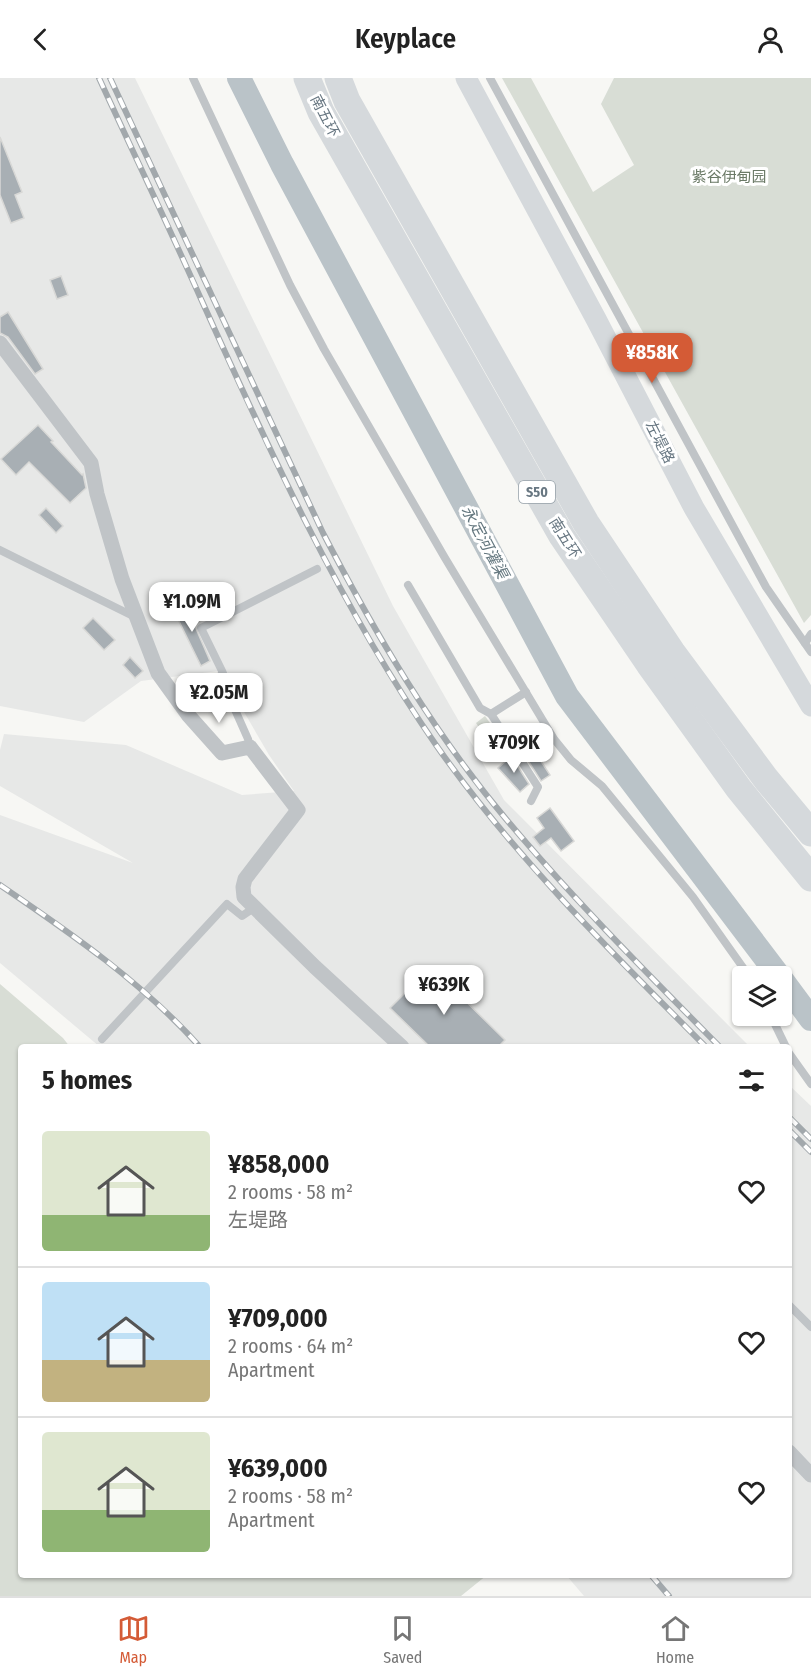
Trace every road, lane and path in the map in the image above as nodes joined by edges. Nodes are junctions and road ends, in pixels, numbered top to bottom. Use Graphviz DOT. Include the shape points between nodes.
graph roads {
  1 [pos="193,78"];
  2 [pos="307,78"];
  3 [pos="338,78"];
  4 [pos="466,78"];
  5 [pos="490,78"];
  6 [pos="0,343"];
  7 [pos="0,550"];
  8 [pos="317,569"];
  9 [pos="408,585"];
  10 [pos="137,618"];
  11 [pos="811,634"];
  12 [pos="805,643"];
  13 [pos="811,652"];
  14 [pos="526,692"];
  15 [pos="811,706"];
  16 [pos="491,714"];
  17 [pos="250,747"];
  18 [pos="531,801"];
  19 [pos="811,833"];
  20 [pos="811,878"];
  21 [pos="255,907"];
  22 [pos="742,966"];
  23 [pos="776,1026"];
  24 [pos="102,1039"];
  25 [pos="399,1044"];
  26 [pos="785,1044"];
  27 [pos="792,1057"];
  28 [pos="811,1084"];
  29 [pos="792,1308"];
  30 [pos="811,1327"];
  31 [pos="792,1455"];
  32 [pos="811,1475"];
  1 -- 14 [label="lane" via="324,349"];
  2 -- 20 [label="highway, 南五环 / S50" via="321,112 562,536 739,789"];
  3 -- 19 [label="highway, 南五环 / S50" via="347,101 586,523 672,652"];
  4 -- 15 [label="main road, 左堤路" via="694,508"];
  5 -- 12 [label="lane" via="766,586"];
  6 -- 10 [label="street" via="91,463 118,568"];
  7 -- 10 [label="lane"];
  8 -- 17 [label="lane" via="201,628 223,673 220,676"];
  9 -- 16 [label="lane" via="480,708"];
  10 -- 17 [label="street" via="158,673 189,716 222,753"];
  11 -- 12 [label="lane"];
  12 -- 13 [label="lane"];
  14 -- 16 [label="lane"];
  14 -- 22 [label="lane" via="554,739 610,795 693,897"];
  16 -- 18 [label="lane" via="537,787"];
  17 -- 21 [label="street" via="298,810 245,879 244,897"];
  21 -- 24 [label="lane" via="242,916 227,904"];
  21 -- 25 [label="street"];
  23 -- 26 [label="lane"];
  27 -- 28 [label="lane"];
  29 -- 30 [label="lane"];
  31 -- 32 [label="street"];
}
